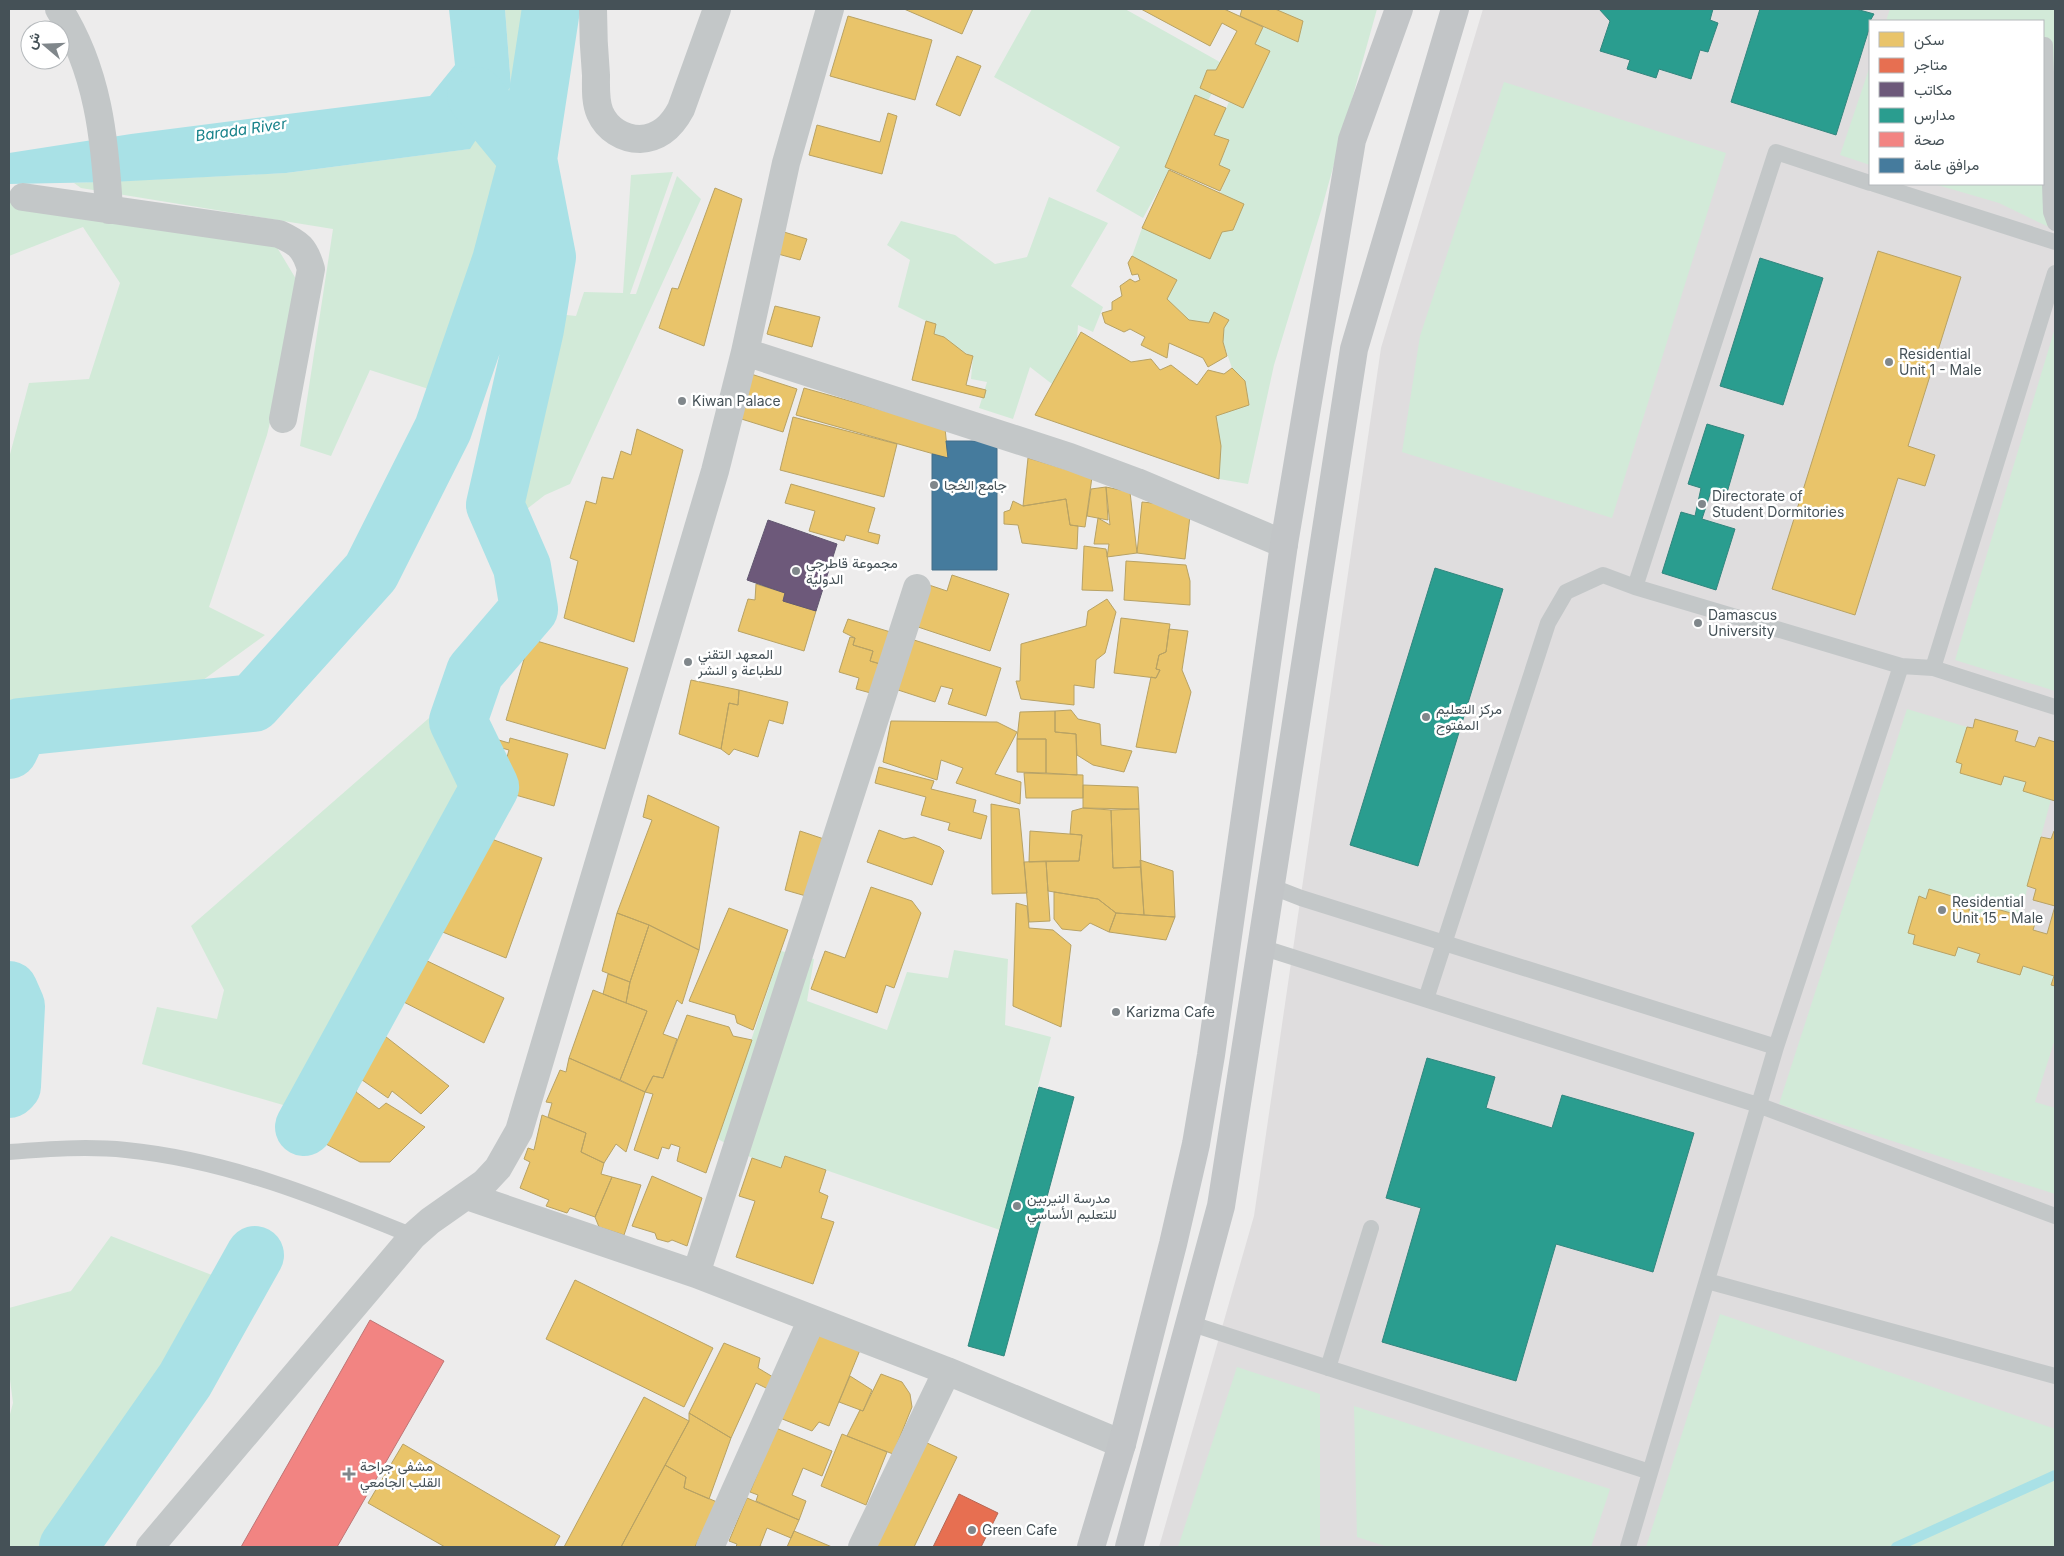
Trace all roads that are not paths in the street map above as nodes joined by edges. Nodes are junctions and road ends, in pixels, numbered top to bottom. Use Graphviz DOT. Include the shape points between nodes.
graph roads {
  1 [pos="59,9"];
  2 [pos="593,9"];
  3 [pos="717,9"];
  4 [pos="830,9"];
  5 [pos="1399,9"];
  6 [pos="1455,9"];
  7 [pos="2045,44"];
  8 [pos="1869,183"];
  9 [pos="1877,185"];
  10 [pos="23,197"];
  11 [pos="109,210"];
  12 [pos="2055,224"];
  13 [pos="2055,242"];
  14 [pos="2055,273"];
  15 [pos="745,352"];
  16 [pos="283,419"];
  17 [pos="1284,544"];
  18 [pos="1636,587"];
  19 [pos="917,588"];
  20 [pos="1901,666"];
  21 [pos="1933,668"];
  22 [pos="2055,707"];
  23 [pos="1270,886"];
  24 [pos="1444,942"];
  25 [pos="1261,947"];
  26 [pos="1426,999"];
  27 [pos="1776,1047"];
  28 [pos="1758,1105"];
  29 [pos="9,1152"];
  30 [pos="467,1196"];
  31 [pos="2055,1216"];
  32 [pos="1371,1228"];
  33 [pos="413,1236"];
  34 [pos="696,1274"];
  35 [pos="1706,1282"];
  36 [pos="812,1319"];
  37 [pos="1189,1323"];
  38 [pos="1328,1368"];
  39 [pos="947,1371"];
  40 [pos="2055,1376"];
  41 [pos="1122,1444"];
  42 [pos="1650,1472"];
  43 [pos="150,1547"];
  44 [pos="710,1547"];
  45 [pos="862,1547"];
  46 [pos="1091,1547"];
  47 [pos="1129,1547"];
  48 [pos="1628,1547"];
  1 -- 11 [label="street" via="83,54 96,95 106,156"];
  2 -- 3 [label="street" via="600,112 620,135 634,139 649,139 674,122"];
  4 -- 15 [label="street" via="786,163"];
  5 -- 17 [label="main road" via="1352,140"];
  6 -- 23 [label="main road" via="1354,349"];
  7 -- 12 [label="lane" via="2051,212"];
  8 -- 18 [label="lane" via="1776,152"];
  9 -- 13 [label="lane"];
  10 -- 11 [label="street"];
  11 -- 16 [label="street" via="278,234 294,241 306,253 311,269 310,286"];
  14 -- 21 [label="lane"];
  15 -- 17 [label="street" via="1070,457"];
  15 -- 30 [label="street" via="715,471 519,1132 498,1168"];
  17 -- 41 [label="main road" via="1196,1144"];
  18 -- 20 [label="lane"];
  18 -- 24 [label="lane" via="1603,575 1566,592 1548,623"];
  19 -- 34 [label="street"];
  20 -- 21 [label="lane"];
  20 -- 27 [label="lane"];
  21 -- 22 [label="lane"];
  23 -- 24 [label="lane"];
  23 -- 25 [label="main road"];
  24 -- 26 [label="lane"];
  24 -- 27 [label="lane"];
  25 -- 26 [label="lane"];
  25 -- 37 [label="main road" via="1221,1206"];
  26 -- 28 [label="lane"];
  27 -- 28 [label="lane"];
  28 -- 31 [label="lane"];
  28 -- 35 [label="lane"];
  29 -- 33 [label="lane" via="79,1148 170,1155 265,1180"];
  30 -- 33 [label="street"];
  30 -- 34 [label="street"];
  32 -- 38 [label="lane"];
  33 -- 43 [label="street"];
  34 -- 36 [label="street"];
  35 -- 40 [label="lane"];
  35 -- 42 [label="lane"];
  36 -- 39 [label="street"];
  36 -- 44 [label="street"];
  37 -- 38 [label="lane"];
  37 -- 47 [label="main road"];
  38 -- 42 [label="lane"];
  39 -- 41 [label="street"];
  39 -- 45 [label="street"];
  41 -- 46 [label="main road"];
  42 -- 48 [label="lane"];
}
